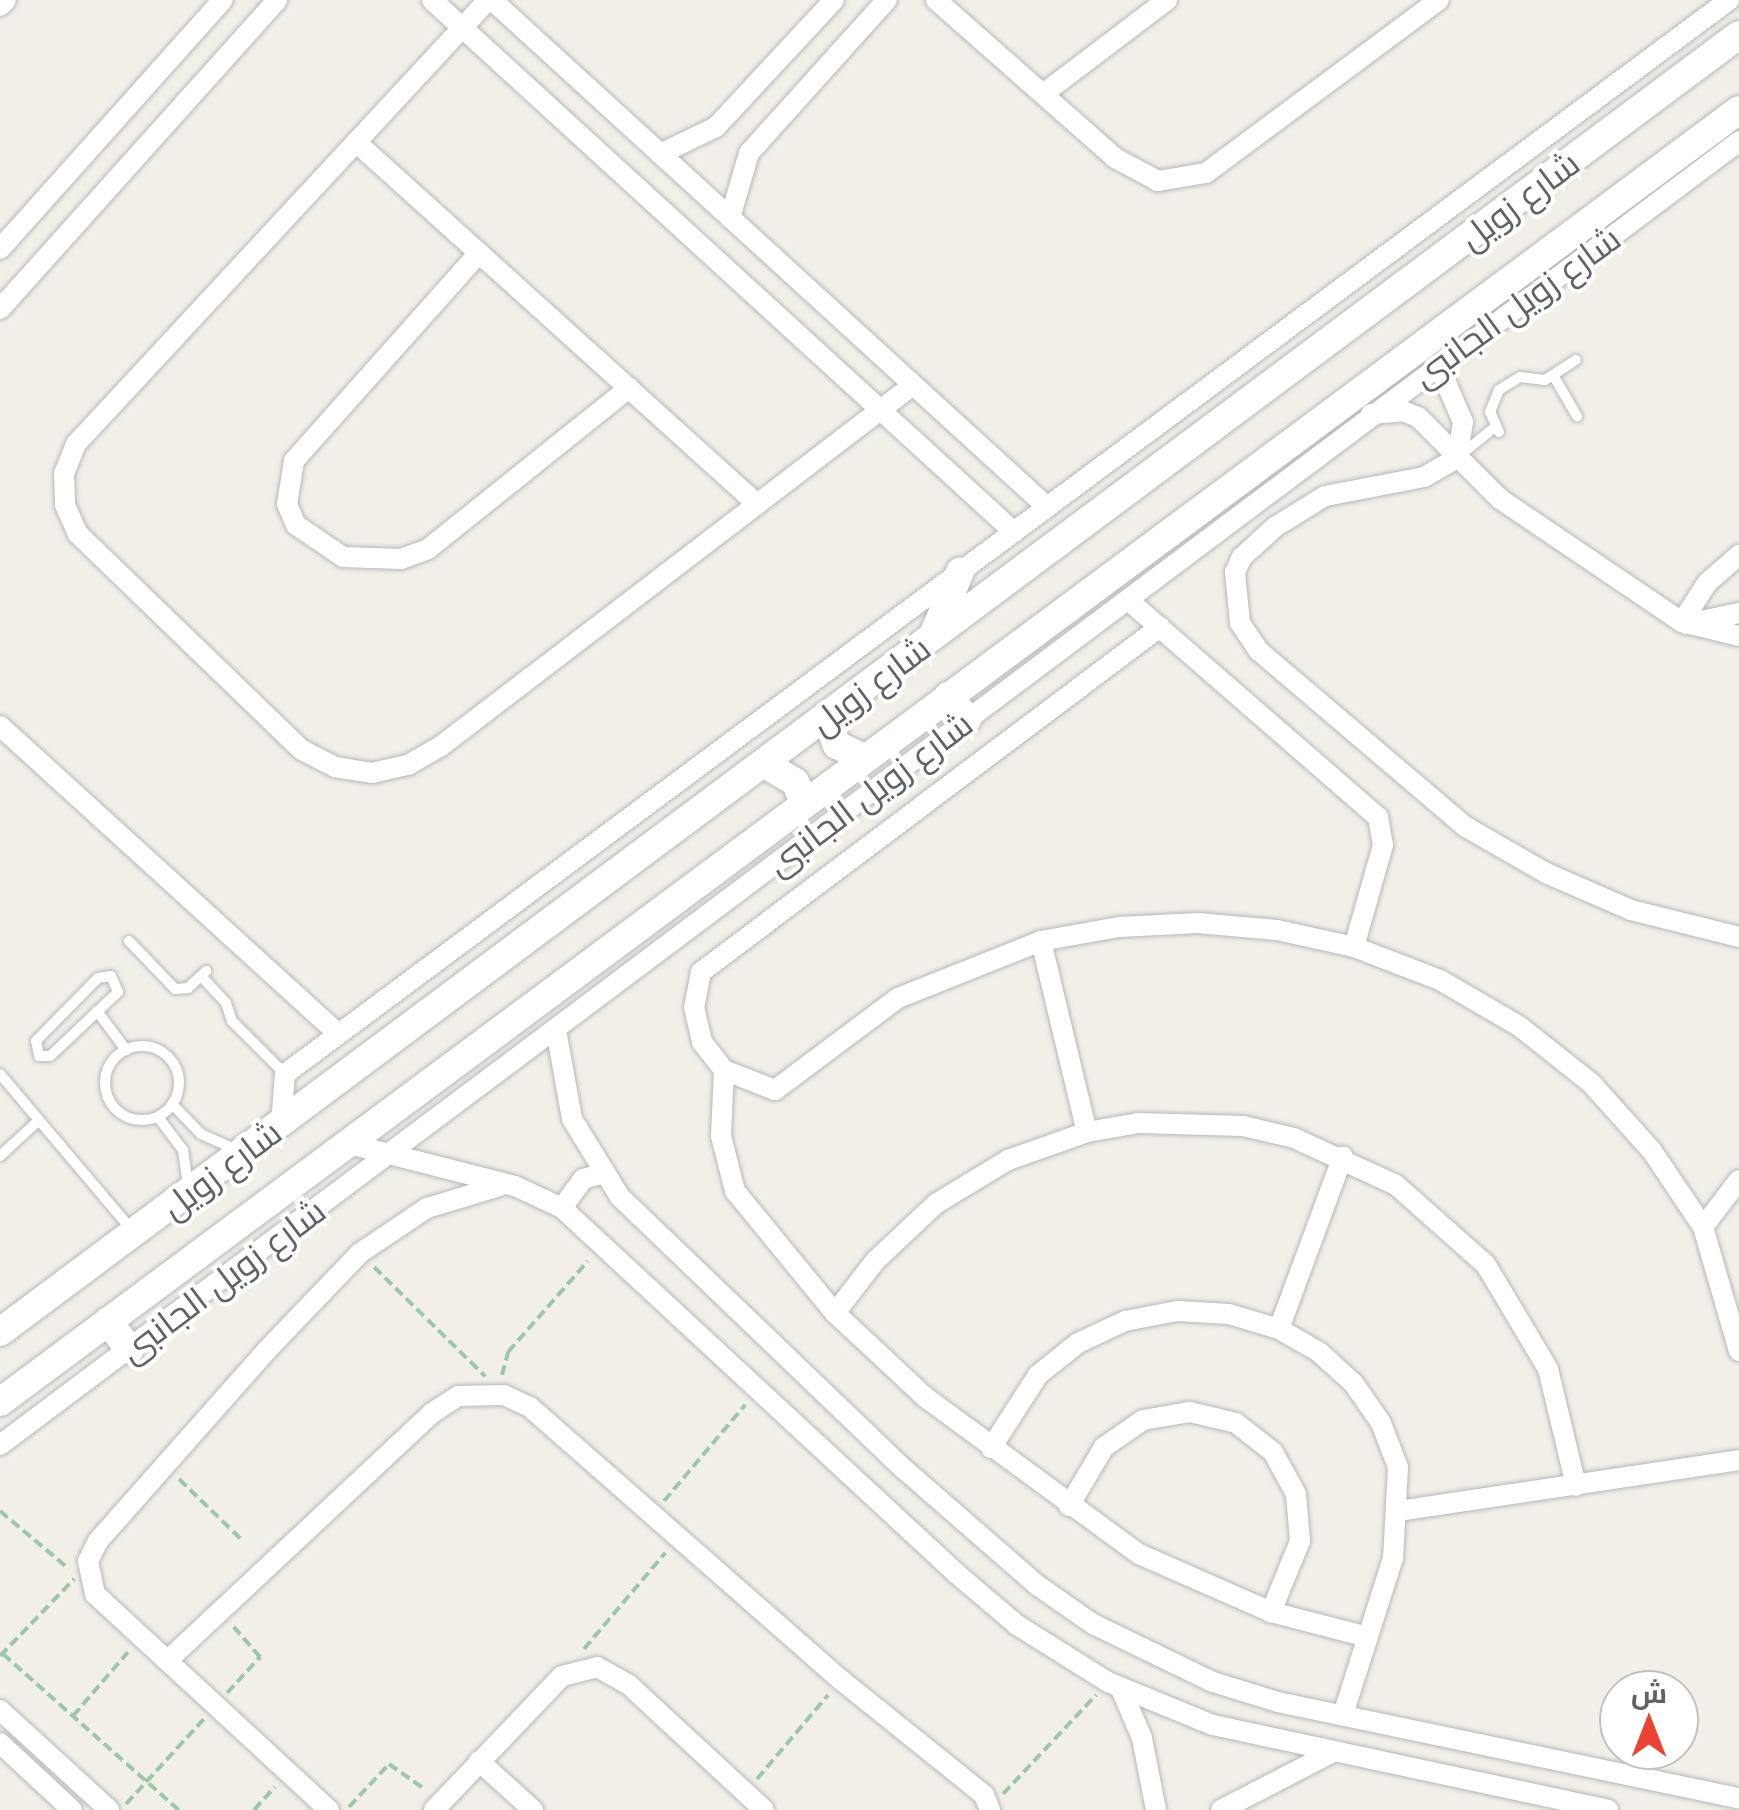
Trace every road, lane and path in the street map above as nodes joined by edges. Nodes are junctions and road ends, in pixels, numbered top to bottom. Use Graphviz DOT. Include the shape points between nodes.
graph roads {
  1 [pos="6,0"];
  2 [pos="223,0"];
  3 [pos="277,0"];
  4 [pos="432,0"];
  5 [pos="490,0"];
  6 [pos="834,0"];
  7 [pos="887,0"];
  8 [pos="936,0"];
  9 [pos="1439,0"];
  10 [pos="1729,0"];
  11 [pos="1164,1"];
  12 [pos="0,6"];
  13 [pos="462,28"];
  14 [pos="1739,35"];
  15 [pos="1043,94"];
  16 [pos="1739,110"];
  17 [pos="1739,141"];
  18 [pos="356,142"];
  19 [pos="660,154"];
  20 [pos="730,218"];
  21 [pos="0,248"];
  22 [pos="479,252"];
  23 [pos="0,309"];
  24 [pos="1576,360"];
  25 [pos="1438,364"];
  26 [pos="1553,375"];
  27 [pos="912,385"];
  28 [pos="629,388"];
  29 [pos="880,410"];
  30 [pos="1370,414"];
  31 [pos="1577,416"];
  32 [pos="1457,458"];
  33 [pos="757,504"];
  34 [pos="1047,507"];
  35 [pos="1014,532"];
  36 [pos="1739,554"];
  37 [pos="960,572"];
  38 [pos="1128,600"];
  39 [pos="1739,614"];
  40 [pos="1684,623"];
  41 [pos="1160,627"];
  42 [pos="1739,636"];
  43 [pos="931,639"];
  44 [pos="948,696"];
  45 [pos="826,717"];
  46 [pos="967,719"];
  47 [pos="0,726"];
  48 [pos="864,758"];
  49 [pos="765,764"];
  50 [pos="805,803"];
  51 [pos="1739,936"];
  52 [pos="1042,941"];
  53 [pos="129,942"];
  54 [pos="1354,948"];
  55 [pos="97,1011"];
  56 [pos="556,1030"];
  57 [pos="338,1034"];
  58 [pos="126,1050"];
  59 [pos="724,1070"];
  60 [pos="0,1074"];
  61 [pos="285,1074"];
  62 [pos="172,1104"];
  63 [pos="158,1117"];
  64 [pos="39,1120"];
  65 [pos="281,1124"];
  66 [pos="1087,1132"];
  67 [pos="346,1142"];
  68 [pos="242,1152"];
  69 [pos="388,1152"];
  70 [pos="0,1156"];
  71 [pos="1343,1156"];
  72 [pos="601,1174"];
  73 [pos="1739,1180"];
  74 [pos="514,1186"];
  75 [pos="188,1193"];
  76 [pos="562,1208"];
  77 [pos="1702,1227"];
  78 [pos="134,1233"];
  79 [pos="604,1244"];
  80 [pos="360,1253"];
  81 [pos="835,1312"];
  82 [pos="108,1321"];
  83 [pos="1279,1329"];
  84 [pos="0,1332"];
  85 [pos="130,1350"];
  86 [pos="1739,1351"];
  87 [pos="758,1390"];
  88 [pos="504,1394"];
  89 [pos="0,1402"];
  90 [pos="0,1446"];
  91 [pos="991,1448"];
  92 [pos="1739,1460"];
  93 [pos="164,1465"];
  94 [pos="1576,1486"];
  95 [pos="1069,1506"];
  96 [pos="0,1511"];
  97 [pos="1399,1511"];
  98 [pos="654,1514"];
  99 [pos="679,1536"];
  100 [pos="242,1540"];
  101 [pos="87,1573"];
  102 [pos="1271,1612"];
  103 [pos="1364,1636"];
  104 [pos="141,1637"];
  105 [pos="1,1655"];
  106 [pos="168,1661"];
  107 [pos="562,1676"];
  108 [pos="841,1680"];
  109 [pos="1115,1686"];
  110 [pos="0,1710"];
  111 [pos="1344,1715"];
  112 [pos="73,1716"];
  113 [pos="1,1745"];
  114 [pos="1331,1753"];
  115 [pos="479,1761"];
  116 [pos="288,1772"];
  117 [pos="746,1793"];
  118 [pos="1739,1798"];
  119 [pos="437,1806"];
  120 [pos="990,1809"];
  121 [pos="72,1810"];
  122 [pos="109,1810"];
  123 [pos="179,1810"];
  124 [pos="254,1810"];
  125 [pos="329,1810"];
  126 [pos="347,1810"];
  127 [pos="533,1810"];
  128 [pos="764,1810"];
  129 [pos="1156,1810"];
  130 [pos="1220,1810"];
  131 [pos="1608,1810"];
  1 -- 12 [label="street"];
  2 -- 21 [label="street"];
  3 -- 23 [label="street"];
  4 -- 13 [label="street"];
  5 -- 13 [label="street"];
  5 -- 19 [label="street"];
  6 -- 19 [label="street" via="716,127"];
  7 -- 20 [label="street" via="749,153"];
  8 -- 15 [label="street"];
  9 -- 15 [label="street" via="1206,172 1183,180 1134,173"];
  10 -- 34 [label="street"];
  11 -- 15 [label="street"];
  13 -- 18 [label="street"];
  13 -- 29 [label="street"];
  14 -- 43 [label="main road, شارع زويل"];
  16 -- 44 [label="main road, شارع زويل"];
  17 -- 25 [label="street, شارع زويل الجانبى"];
  18 -- 22 [label="street"];
  18 -- 33 [label="street" via="76,444 64,474 65,505 78,534 302,750 335,768 372,773 408,765"];
  19 -- 20 [label="street"];
  20 -- 27 [label="street"];
  22 -- 28 [label="street"];
  22 -- 28 [label="street" via="294,460 287,493 296,525 317,544 358,560 401,559 428,548"];
  24 -- 26 [label="lane"];
  25 -- 30 [label="street, شارع زويل الجانبى"];
  25 -- 32 [label="street" via="1463,422"];
  26 -- 31 [label="lane"];
  26 -- 32 [label="lane" via="1538,382 1520,377 1498,390 1490,406 1498,429"];
  27 -- 29 [label="street"];
  27 -- 34 [label="street"];
  28 -- 33 [label="street"];
  29 -- 33 [label="street"];
  29 -- 35 [label="street"];
  30 -- 32 [label="street" via="1402,411 1418,418"];
  30 -- 38 [label="street, شارع زويل الجانبى"];
  32 -- 40 [label="street" via="1500,499"];
  32 -- 51 [label="street" via="1424,476 1325,496 1253,544 1233,589 1248,638 1392,771 1466,827 1546,873 1631,910"];
  34 -- 35 [label="street"];
  35 -- 37 [label="street"];
  36 -- 40 [label="street" via="1707,583"];
  37 -- 43 [label="main road"];
  37 -- 57 [label="street"];
  38 -- 41 [label="street"];
  38 -- 46 [label="street, شارع زويل الجانبى"];
  39 -- 40 [label="street"];
  40 -- 42 [label="street"];
  41 -- 54 [label="street" via="1378,817 1383,845"];
  41 -- 59 [label="street" via="701,972 694,1007 702,1042"];
  43 -- 45 [label="main road, شارع زويل"];
  44 -- 46 [label="main road"];
  44 -- 48 [label="main road, شارع زويل"];
  45 -- 48 [label="main road" via="837,745"];
  45 -- 49 [label="main road, شارع زويل"];
  46 -- 56 [label="street, شارع زويل الجانبى"];
  47 -- 57 [label="street"];
  48 -- 50 [label="main road, شارع زويل"];
  49 -- 50 [label="main road" via="795,782"];
  49 -- 65 [label="main road, شارع زويل"];
  50 -- 67 [label="main road, شارع زويل"];
  52 -- 54 [label="street" via="1119,927 1198,923 1277,930"];
  52 -- 59 [label="street" via="898,998 774,1090"];
  52 -- 66 [label="street"];
  53 -- 61 [label="lane" via="175,989 188,988 203,974 232,1021"];
  54 -- 77 [label="street" via="1440,980 1519,1026 1591,1083 1652,1150"];
  55 -- 55 [label="lane" via="50,1056 34,1050 98,978 111,976 119,989"];
  55 -- 58 [label="lane"];
  56 -- 69 [label="street, شارع زويل الجانبى"];
  56 -- 72 [label="street" via="568,1105"];
  57 -- 61 [label="street"];
  58 -- 62 [label="lane" via="154,1049 170,1060 179,1086"];
  58 -- 63 [label="lane" via="107,1071 108,1099 130,1118"];
  59 -- 81 [label="street" via="722,1136 735,1191"];
  60 -- 64 [label="lane"];
  61 -- 65 [label="street"];
  62 -- 63 [label="lane"];
  62 -- 68 [label="lane" via="201,1134"];
  63 -- 75 [label="lane" via="182,1150"];
  64 -- 70 [label="lane"];
  64 -- 78 [label="lane"];
  65 -- 68 [label="main road, شارع زويل"];
  66 -- 71 [label="street" via="1138,1123 1226,1124"];
  66 -- 81 [label="street" via="1008,1160 937,1203 876,1260"];
  67 -- 69 [label="street"];
  67 -- 82 [label="main road, شارع زويل"];
  68 -- 75 [label="main road, شارع زويل"];
  69 -- 74 [label="street"];
  69 -- 85 [label="street, شارع زويل الجانبى"];
  71 -- 83 [label="street"];
  71 -- 94 [label="street" via="1444,1222 1521,1315 1562,1412"];
  72 -- 76 [label="street" via="584,1178"];
  72 -- 111 [label="street" via="904,1468 1038,1585 1167,1663 1246,1692"];
  73 -- 77 [label="street"];
  74 -- 76 [label="street"];
  74 -- 80 [label="street" via="446,1200"];
  75 -- 78 [label="main road, شارع زويل"];
  76 -- 79 [label="street"];
  77 -- 86 [label="street"];
  78 -- 84 [label="main road, شارع زويل"];
  79 -- 87 [label="street"];
  79 -- 88 [label="path" via="508,1352"];
  80 -- 88 [label="path"];
  80 -- 93 [label="street"];
  81 -- 91 [label="street"];
  82 -- 85 [label="main road"];
  82 -- 89 [label="main road, شارع زويل"];
  83 -- 91 [label="street" via="1229,1314 1176,1311 1125,1321 1078,1343 1038,1375"];
  83 -- 97 [label="street" via="1354,1384 1381,1423 1398,1467"];
  85 -- 90 [label="street, شارع زويل الجانبى"];
  87 -- 98 [label="path"];
  87 -- 109 [label="street" via="1017,1625"];
  88 -- 98 [label="street" via="530,1407"];
  88 -- 106 [label="street" via="458,1396 432,1412"];
  91 -- 95 [label="street"];
  92 -- 94 [label="street"];
  93 -- 100 [label="path"];
  93 -- 101 [label="street" via="98,1541"];
  94 -- 97 [label="street"];
  95 -- 102 [label="street" via="1138,1554"];
  95 -- 102 [label="street" via="1104,1447 1143,1420 1190,1412 1236,1423 1274,1452 1296,1494 1300,1541"];
  96 -- 101 [label="path" via="54,1560"];
  97 -- 103 [label="street" via="1393,1558"];
  98 -- 99 [label="street"];
  99 -- 107 [label="path"];
  99 -- 108 [label="street"];
  101 -- 104 [label="street" via="95,1594"];
  101 -- 105 [label="path" via="64,1586"];
  102 -- 103 [label="street"];
  103 -- 111 [label="street"];
  104 -- 106 [label="street"];
  104 -- 112 [label="path"];
  105 -- 112 [label="path"];
  106 -- 116 [label="street"];
  107 -- 115 [label="street"];
  107 -- 117 [label="street" via="596,1668 614,1673"];
  108 -- 117 [label="path"];
  108 -- 120 [label="street" via="984,1796"];
  109 -- 114 [label="street" via="1213,1725"];
  109 -- 120 [label="path"];
  109 -- 129 [label="street" via="1142,1738"];
  110 -- 122 [label="street"];
  111 -- 118 [label="street"];
  112 -- 123 [label="path"];
  113 -- 121 [label="street"];
  114 -- 130 [label="street"];
  114 -- 131 [label="street"];
  115 -- 119 [label="street"];
  115 -- 127 [label="street"];
  116 -- 124 [label="path"];
  116 -- 125 [label="street"];
  117 -- 128 [label="street"];
  119 -- 126 [label="path" via="393,1763"];
}
